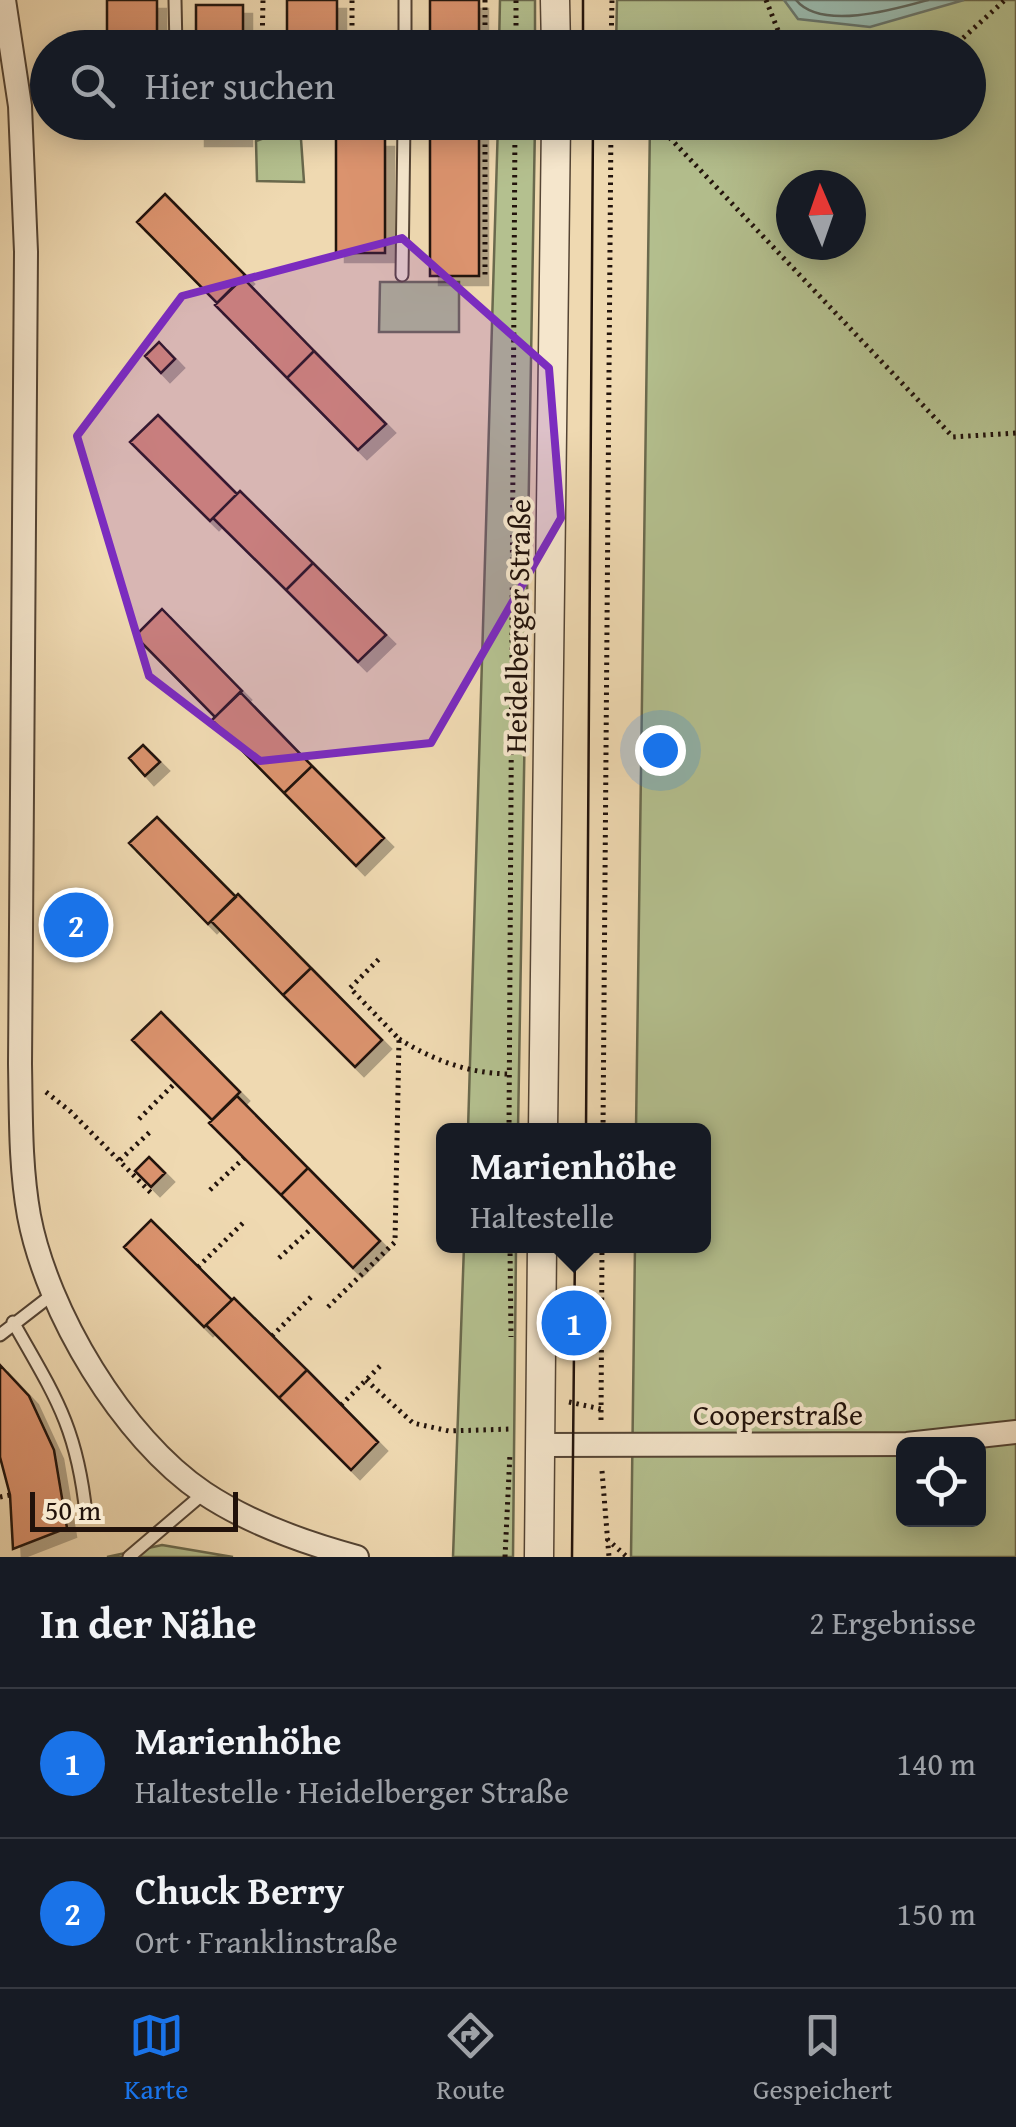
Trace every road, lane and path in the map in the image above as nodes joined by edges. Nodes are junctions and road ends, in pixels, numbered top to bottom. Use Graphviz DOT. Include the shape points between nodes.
graph roads {
  1 [pos="4,0"];
  2 [pos="176,0"];
  3 [pos="263,0"];
  4 [pos="352,0"];
  5 [pos="406,0"];
  6 [pos="485,0"];
  7 [pos="516,0"];
  8 [pos="555,0"];
  9 [pos="612,0"];
  10 [pos="766,0"];
  11 [pos="1004,0"];
  12 [pos="176,30"];
  13 [pos="262,30"];
  14 [pos="352,30"];
  15 [pos="405,30"];
  16 [pos="485,30"];
  17 [pos="516,30"];
  18 [pos="556,30"];
  19 [pos="612,30"];
  20 [pos="778,30"];
  21 [pos="972,30"];
  22 [pos="404,140"];
  23 [pos="485,140"];
  24 [pos="515,140"];
  25 [pos="556,140"];
  26 [pos="610,140"];
  27 [pos="672,140"];
  28 [pos="402,275"];
  29 [pos="485,278"];
  30 [pos="1016,433"];
  31 [pos="380,958"];
  32 [pos="399,1039"];
  33 [pos="509,1074"];
  34 [pos="175,1084"];
  35 [pos="46,1092"];
  36 [pos="139,1118"];
  37 [pos="509,1123"];
  38 [pos="543,1123"];
  39 [pos="603,1123"];
  40 [pos="151,1130"];
  41 [pos="244,1158"];
  42 [pos="120,1160"];
  43 [pos="210,1190"];
  44 [pos="152,1194"];
  45 [pos="243,1223"];
  46 [pos="312,1227"];
  47 [pos="510,1253"];
  48 [pos="542,1253"];
  49 [pos="602,1253"];
  50 [pos="279,1258"];
  51 [pos="198,1267"];
  52 [pos="53,1294"];
  53 [pos="314,1294"];
  54 [pos="328,1307"];
  55 [pos="13,1322"];
  56 [pos="0,1335"];
  57 [pos="272,1336"];
  58 [pos="511,1351"];
  59 [pos="384,1363"];
  60 [pos="366,1380"];
  61 [pos="341,1405"];
  62 [pos="602,1409"];
  63 [pos="512,1412"];
  64 [pos="512,1429"];
  65 [pos="1016,1432"];
  66 [pos="539,1445"];
  67 [pos="602,1489"];
  68 [pos="204,1492"];
  69 [pos="10,1495"];
  70 [pos="0,1497"];
  71 [pos="86,1514"];
  72 [pos="604,1536"];
  73 [pos="129,1557"];
  74 [pos="358,1557"];
  75 [pos="505,1557"];
  76 [pos="538,1557"];
  77 [pos="609,1557"];
  78 [pos="627,1557"];
  1 -- 52 [label="street" via="20,106 26,252 21,1133 30,1220"];
  2 -- 12 [label="lane"];
  3 -- 13 [label="path"];
  4 -- 14 [label="path"];
  5 -- 15 [label="lane"];
  6 -- 16 [label="path"];
  7 -- 17 [label="path"];
  8 -- 18 [label="street"];
  9 -- 19 [label="path"];
  10 -- 20 [label="path"];
  11 -- 21 [label="path"];
  22 -- 28 [label="lane"];
  23 -- 29 [label="path"];
  24 -- 33 [label="path"];
  25 -- 38 [label="street, Heidelberger Straße"];
  26 -- 39 [label="path"];
  27 -- 30 [label="path" via="953,437"];
  31 -- 32 [label="path" via="350,988"];
  32 -- 33 [label="path" via="430,1059"];
  32 -- 54 [label="path" via="395,1242"];
  33 -- 37 [label="path"];
  34 -- 36 [label="path"];
  35 -- 42 [label="path"];
  40 -- 42 [label="path"];
  41 -- 43 [label="path"];
  42 -- 44 [label="path"];
  45 -- 51 [label="path"];
  46 -- 50 [label="path"];
  47 -- 58 [label="path"];
  48 -- 66 [label="street"];
  49 -- 62 [label="path"];
  52 -- 55 [label="lane"];
  52 -- 68 [label="street" via="108,1394"];
  53 -- 57 [label="path"];
  55 -- 56 [label="lane"];
  55 -- 71 [label="lane" via="69,1422"];
  59 -- 60 [label="path"];
  60 -- 61 [label="path"];
  60 -- 64 [label="path" via="413,1423 449,1431"];
  63 -- 64 [label="path"];
  64 -- 75 [label="path"];
  65 -- 66 [label="street, Cooperstraße" via="907,1444"];
  66 -- 76 [label="street"];
  67 -- 72 [label="path"];
  68 -- 73 [label="lane"];
  68 -- 74 [label="street" via="267,1526"];
  69 -- 70 [label="path"];
  72 -- 77 [label="path"];
  72 -- 78 [label="path"];
}
